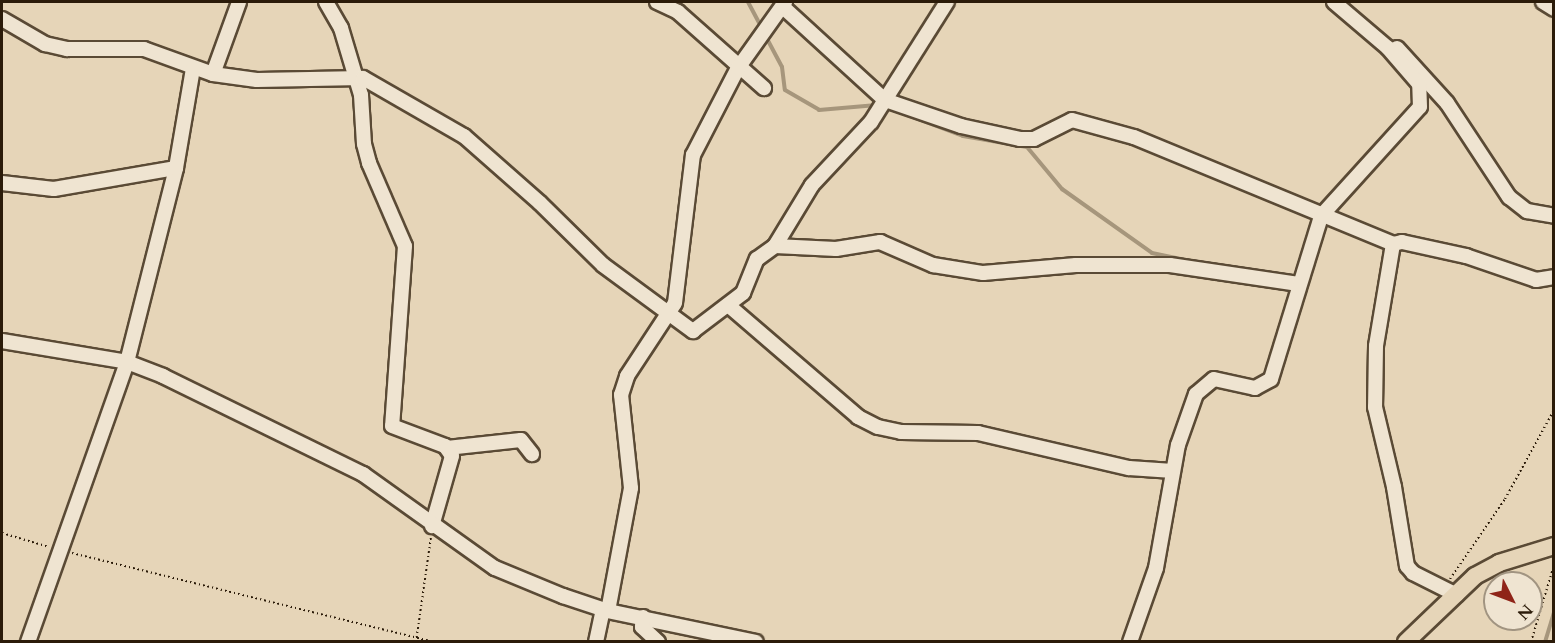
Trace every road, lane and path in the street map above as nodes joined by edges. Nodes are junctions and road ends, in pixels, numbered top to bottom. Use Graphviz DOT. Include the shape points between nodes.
graph roads {
  1 [pos="239,2"];
  2 [pos="326,2"];
  3 [pos="657,2"];
  4 [pos="1334,2"];
  5 [pos="1543,2"];
  6 [pos="942,3"];
  7 [pos="784,4"];
  8 [pos="1554,9"];
  9 [pos="2,19"];
  10 [pos="1388,48"];
  11 [pos="738,68"];
  12 [pos="193,69"];
  13 [pos="213,74"];
  14 [pos="356,75"];
  15 [pos="764,88"];
  16 [pos="885,100"];
  17 [pos="176,168"];
  18 [pos="2,183"];
  19 [pos="1321,216"];
  20 [pos="1554,216"];
  21 [pos="1393,244"];
  22 [pos="775,246"];
  23 [pos="1554,277"];
  24 [pos="1299,284"];
  25 [pos="728,305"];
  26 [pos="666,315"];
  27 [pos="2,340"];
  28 [pos="127,362"];
  29 [pos="1554,410"];
  30 [pos="447,448"];
  31 [pos="532,454"];
  32 [pos="1173,471"];
  33 [pos="432,526"];
  34 [pos="2,533"];
  35 [pos="1554,546"];
  36 [pos="60,550"];
  37 [pos="1554,565"];
  38 [pos="1450,592"];
  39 [pos="606,611"];
  40 [pos="643,617"];
  41 [pos="416,639"];
  42 [pos="1407,641"];
  43 [pos="28,642"];
  44 [pos="433,642"];
  45 [pos="596,642"];
  46 [pos="657,642"];
  47 [pos="756,642"];
  48 [pos="1130,642"];
  49 [pos="1531,642"];
  1 -- 13 [label="street"];
  2 -- 14 [label="street" via="341,28"];
  3 -- 11 [label="street" via="678,12"];
  4 -- 10 [label="street"];
  5 -- 8 [label="street"];
  6 -- 16 [label="street"];
  7 -- 11 [label="street"];
  7 -- 16 [label="street"];
  9 -- 12 [label="street" via="45,44 67,49 144,49"];
  10 -- 19 [label="street" via="1419,84 1420,107"];
  10 -- 20 [label="street" via="1396,47 1404,53 1433,85 1509,197 1527,211"];
  11 -- 15 [label="street"];
  11 -- 26 [label="street" via="693,154 678,292"];
  12 -- 13 [label="street"];
  12 -- 17 [label="street"];
  13 -- 14 [label="street" via="257,80"];
  14 -- 26 [label="street" via="464,136 603,265"];
  14 -- 30 [label="street" via="369,163 405,246 392,426"];
  16 -- 19 [label="street" via="961,126 1020,139 1034,139 1072,120 1203,163"];
  16 -- 22 [label="street" via="871,122 812,185"];
  17 -- 18 [label="street" via="54,189"];
  17 -- 28 [label="street"];
  19 -- 21 [label="street"];
  19 -- 24 [label="street"];
  21 -- 23 [label="street" via="1402,242 1467,256 1536,280"];
  21 -- 38 [label="street" via="1376,346 1375,407 1407,566"];
  22 -- 24 [label="street" via="836,249 880,242 933,265 983,273 1076,265 1170,265"];
  22 -- 25 [label="street" via="757,259 749,285"];
  24 -- 32 [label="street" via="1271,379 1255,388 1214,379 1201,387 1184,426"];
  25 -- 26 [label="street" via="693,332"];
  25 -- 32 [label="street" via="858,417 878,427 901,432 978,433 1129,468"];
  26 -- 39 [label="street" via="627,376 621,395 631,488"];
  27 -- 28 [label="street"];
  28 -- 33 [label="street" via="193,390 363,474"];
  28 -- 36 [label="street"];
  29 -- 38 [label="path"];
  30 -- 31 [label="street" via="521,440"];
  30 -- 33 [label="street" via="452,462"];
  32 -- 48 [label="street" via="1156,568"];
  33 -- 39 [label="street" via="495,568"];
  33 -- 41 [label="path"];
  34 -- 36 [label="path"];
  35 -- 38 [label="main road" via="1499,563"];
  36 -- 41 [label="path"];
  36 -- 43 [label="street"];
  37 -- 49 [label="path"];
  38 -- 42 [label="main road"];
  39 -- 40 [label="street"];
  39 -- 45 [label="street"];
  40 -- 46 [label="street" via="642,627"];
  40 -- 47 [label="street"];
  41 -- 44 [label="path"];
}
